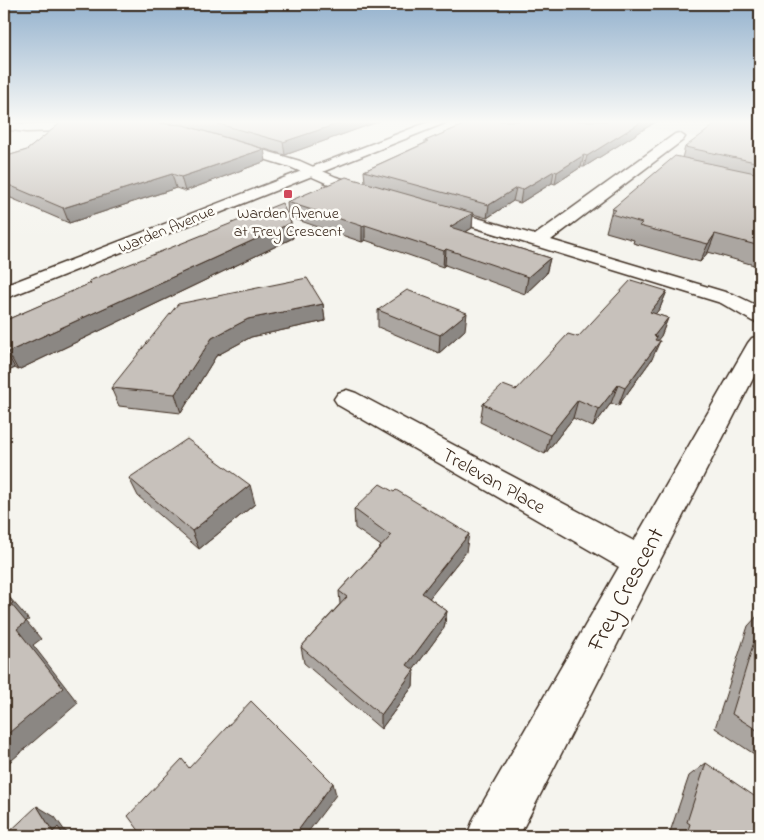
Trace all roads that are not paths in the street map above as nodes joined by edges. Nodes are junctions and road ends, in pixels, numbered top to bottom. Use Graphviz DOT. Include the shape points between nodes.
graph roads {
  1 [pos="278,160"];
  2 [pos="340,160"];
  3 [pos="648,161"];
  4 [pos="664,165"];
  5 [pos="312,171"];
  6 [pos="392,197"];
  7 [pos="419,205"];
  8 [pos="539,240"];
  9 [pos="4,292"];
  10 [pos="760,316"];
  11 [pos="760,343"];
  12 [pos="347,399"];
  13 [pos="640,561"];
  14 [pos="492,836"];
  1 -- 5 [label="street"];
  2 -- 5 [label="street, Warden Avenue"];
  3 -- 4 [label="street"];
  3 -- 8 [label="street"];
  5 -- 6 [label="street" via="331,180"];
  5 -- 9 [label="street, Warden Avenue"];
  7 -- 8 [label="street"];
  8 -- 10 [label="street" via="728,299"];
  11 -- 13 [label="street, Frey Crescent"];
  12 -- 13 [label="street, Trelevan Place"];
  13 -- 14 [label="street, Frey Crescent"];
}
